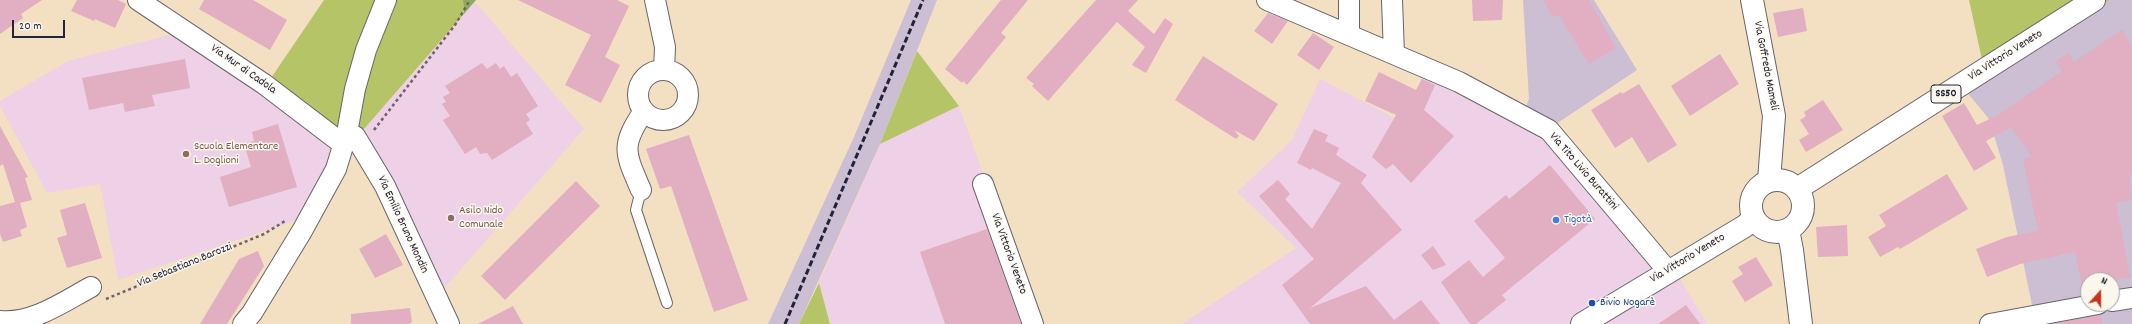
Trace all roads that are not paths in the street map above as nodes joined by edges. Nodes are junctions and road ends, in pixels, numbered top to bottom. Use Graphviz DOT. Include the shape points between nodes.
graph roads {
  1 [pos="138,0"];
  2 [pos="386,0"];
  3 [pos="655,0"];
  4 [pos="1268,0"];
  5 [pos="1349,0"];
  6 [pos="1392,0"];
  7 [pos="1752,0"];
  8 [pos="2094,0"];
  9 [pos="1349,35"];
  10 [pos="1394,54"];
  11 [pos="664,70"];
  12 [pos="644,111"];
  13 [pos="351,142"];
  14 [pos="1769,180"];
  15 [pos="983,184"];
  16 [pos="1797,189"];
  17 [pos="640,190"];
  18 [pos="1753,219"];
  19 [pos="1788,230"];
  20 [pos="1668,271"];
  21 [pos="97,294"];
  22 [pos="2132,298"];
  23 [pos="2120,300"];
  24 [pos="667,303"];
  25 [pos="2080,307"];
  26 [pos="0,321"];
  27 [pos="243,324"];
  28 [pos="449,324"];
  29 [pos="1033,324"];
  30 [pos="1582,324"];
  31 [pos="1801,324"];
  32 [pos="1990,324"];
  1 -- 13 [label="street, Via Mur di Cadola"];
  2 -- 13 [label="street" via="366,50 355,89"];
  3 -- 11 [label="street" via="665,47"];
  4 -- 9 [label="street, Via Tito Livio Burattini"];
  5 -- 9 [label="street"];
  6 -- 10 [label="street"];
  7 -- 14 [label="main road, Via Goffredo Mameli" via="1774,116"];
  8 -- 16 [label="main road, Via Vittorio Veneto / SS50"];
  9 -- 10 [label="street, Via Tito Livio Burattini"];
  10 -- 20 [label="street, Via Tito Livio Burattini" via="1459,82 1549,130"];
  11 -- 12 [label="street" via="649,75 639,87 640,104"];
  11 -- 12 [label="street" via="680,76 685,82 688,99 686,107 674,118 666,120 658,120"];
  12 -- 17 [label="street" via="627,138 626,150"];
  13 -- 27 [label="street" via="302,232"];
  13 -- 28 [label="street, Via Emilio Bruno Mondin" via="385,186"];
  14 -- 16 [label="main road" via="1789,182"];
  14 -- 18 [label="main road" via="1759,186 1752,196 1750,207"];
  15 -- 29 [label="street, Via Vittorio Veneto"];
  16 -- 19 [label="main road" via="1804,204 1803,212 1800,220"];
  17 -- 24 [label="lane" via="636,210"];
  18 -- 19 [label="main road" via="1768,231 1778,233"];
  18 -- 20 [label="main road, Via Vittorio Veneto"];
  19 -- 31 [label="main road"];
  20 -- 30 [label="main road, Via Vittorio Veneto"];
  21 -- 26 [label="street" via="34,317"];
  22 -- 23 [label="street"];
  25 -- 32 [label="street"];
}
